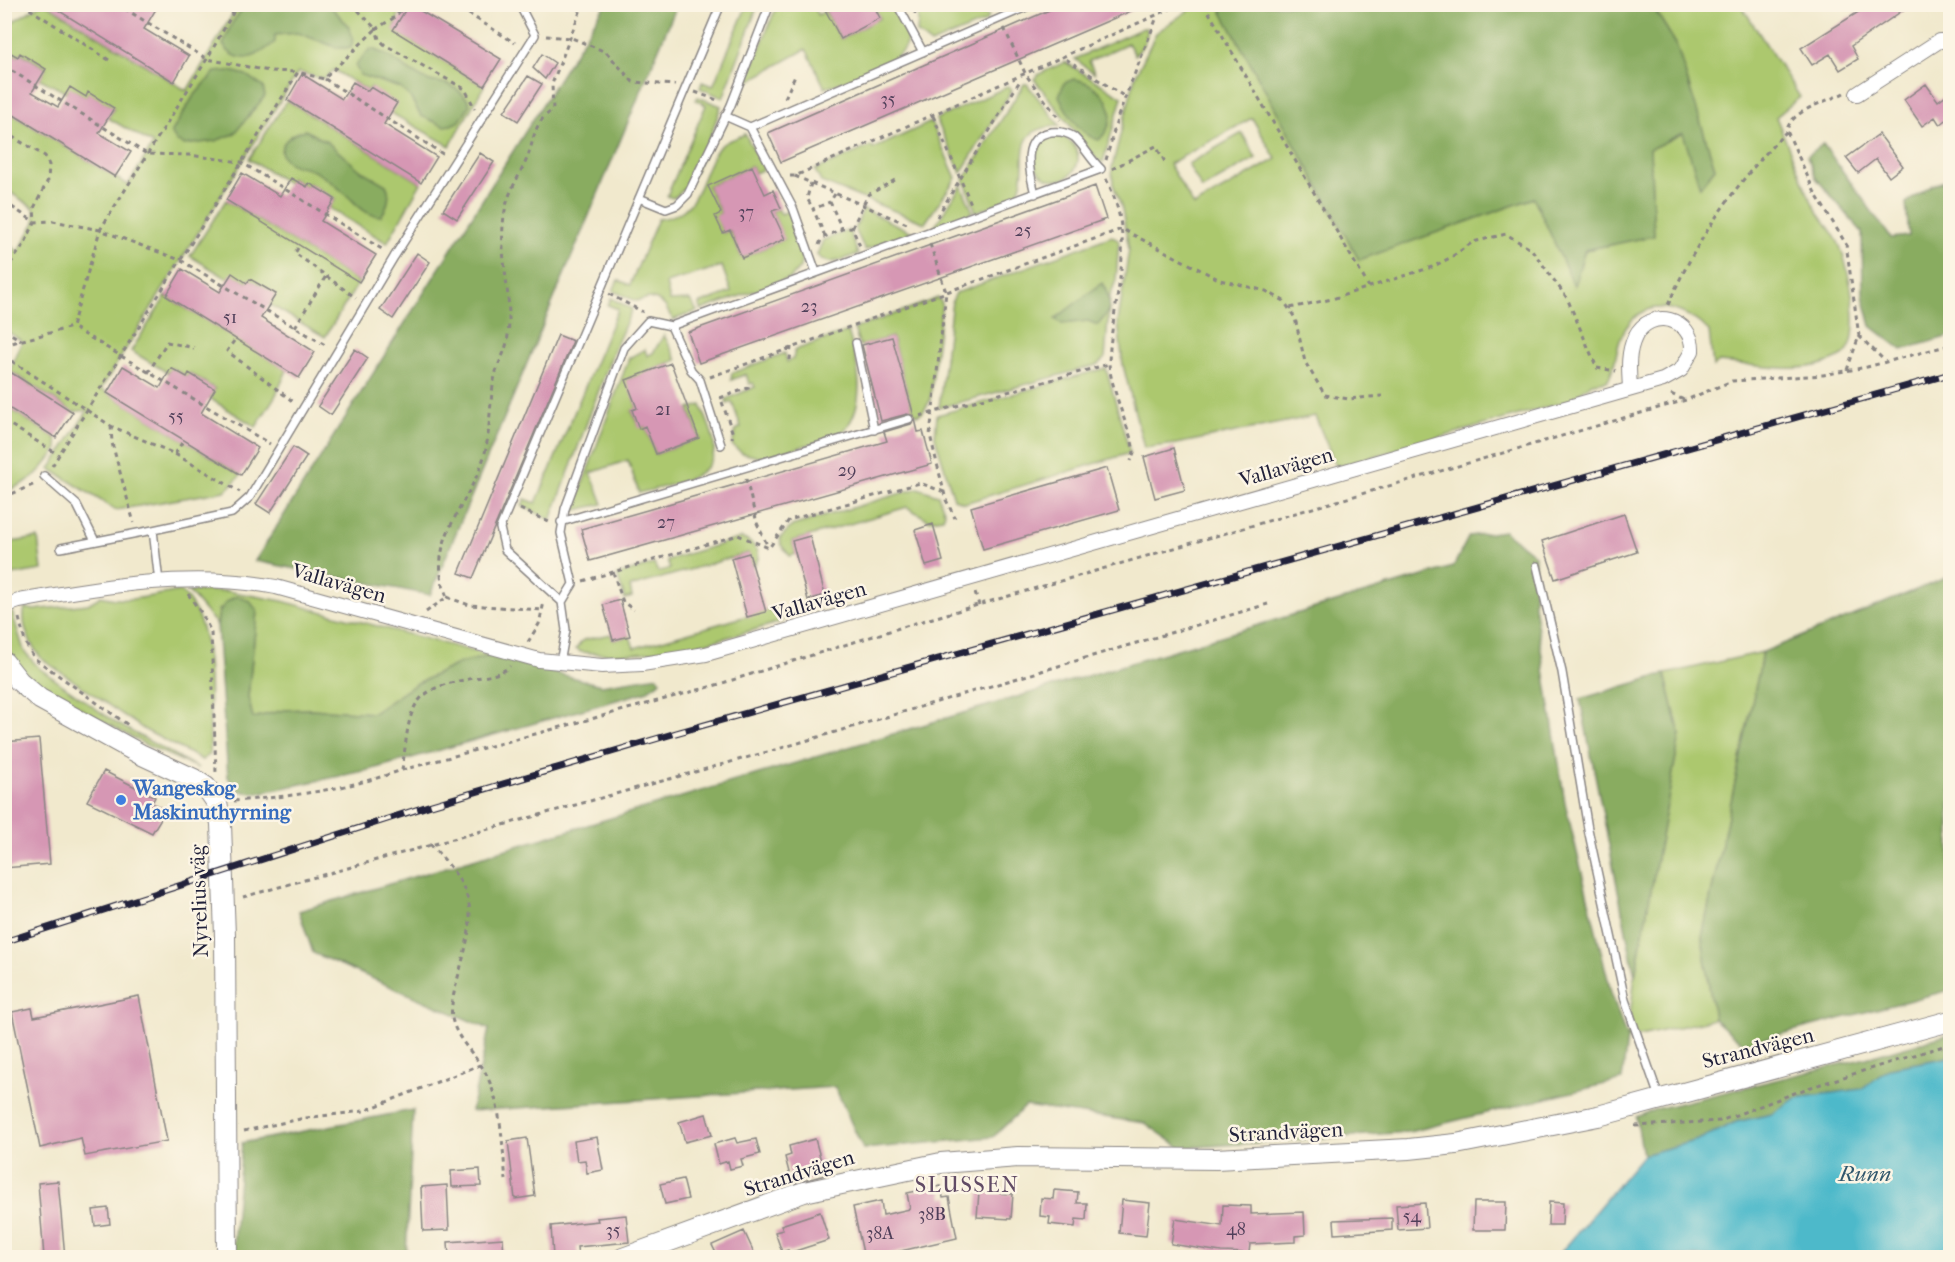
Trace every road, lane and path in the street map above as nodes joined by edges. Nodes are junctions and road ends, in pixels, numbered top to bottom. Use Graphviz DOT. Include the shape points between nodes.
graph roads {
  1 [pos="9,4"];
  2 [pos="22,4"];
  3 [pos="117,4"];
  4 [pos="238,4"];
  5 [pos="352,4"];
  6 [pos="406,4"];
  7 [pos="453,4"];
  8 [pos="519,4"];
  9 [pos="583,4"];
  10 [pos="721,4"];
  11 [pos="770,4"];
  12 [pos="897,4"];
  13 [pos="973,4"];
  14 [pos="1033,4"];
  15 [pos="1181,4"];
  16 [pos="1204,4"];
  17 [pos="4,8"];
  18 [pos="1157,17"];
  19 [pos="999,19"];
  20 [pos="376,29"];
  21 [pos="535,35"];
  22 [pos="572,38"];
  23 [pos="1950,41"];
  24 [pos="526,49"];
  25 [pos="922,52"];
  26 [pos="1065,58"];
  27 [pos="207,59"];
  28 [pos="112,63"];
  29 [pos="4,66"];
  30 [pos="298,72"];
  31 [pos="795,76"];
  32 [pos="1024,76"];
  33 [pos="324,79"];
  34 [pos="685,88"];
  35 [pos="702,94"];
  36 [pos="1857,94"];
  37 [pos="1125,97"];
  38 [pos="722,102"];
  39 [pos="781,114"];
  40 [pos="484,116"];
  41 [pos="725,116"];
  42 [pos="933,116"];
  43 [pos="750,127"];
  44 [pos="1787,131"];
  45 [pos="4,132"];
  46 [pos="1073,136"];
  47 [pos="147,154"];
  48 [pos="241,162"];
  49 [pos="455,162"];
  50 [pos="1165,162"];
  51 [pos="1101,169"];
  52 [pos="773,175"];
  53 [pos="795,176"];
  54 [pos="895,180"];
  55 [pos="961,180"];
  56 [pos="811,183"];
  57 [pos="835,194"];
  58 [pos="1035,194"];
  59 [pos="639,198"];
  60 [pos="4,202"];
  61 [pos="830,202"];
  62 [pos="862,204"];
  63 [pos="813,209"];
  64 [pos="976,216"];
  65 [pos="35,222"];
  66 [pos="852,228"];
  67 [pos="842,229"];
  68 [pos="1122,229"];
  69 [pos="100,230"];
  70 [pos="927,233"];
  71 [pos="825,236"];
  72 [pos="298,248"];
  73 [pos="864,255"];
  74 [pos="394,257"];
  75 [pos="180,260"];
  76 [pos="812,260"];
  77 [pos="4,272"];
  78 [pos="816,272"];
  79 [pos="326,276"];
  80 [pos="1369,287"];
  81 [pos="946,292"];
  82 [pos="612,295"];
  83 [pos="365,304"];
  84 [pos="636,306"];
  85 [pos="1290,309"];
  86 [pos="1663,318"];
  87 [pos="671,326"];
  88 [pos="72,327"];
  89 [pos="295,327"];
  90 [pos="4,330"];
  91 [pos="1859,336"];
  92 [pos="22,341"];
  93 [pos="234,341"];
  94 [pos="856,343"];
  95 [pos="4,345"];
  96 [pos="1950,345"];
  97 [pos="791,347"];
  98 [pos="194,348"];
  99 [pos="337,351"];
  100 [pos="4,356"];
  101 [pos="121,357"];
  102 [pos="790,360"];
  103 [pos="1887,362"];
  104 [pos="1109,364"];
  105 [pos="1847,370"];
  106 [pos="148,373"];
  107 [pos="1629,374"];
  108 [pos="700,380"];
  109 [pos="754,386"];
  110 [pos="1630,388"];
  111 [pos="1382,396"];
  112 [pos="720,398"];
  113 [pos="301,408"];
  114 [pos="88,410"];
  115 [pos="932,413"];
  116 [pos="920,416"];
  117 [pos="909,419"];
  118 [pos="4,421"];
  119 [pos="111,426"];
  120 [pos="874,429"];
  121 [pos="183,441"];
  122 [pos="721,445"];
  123 [pos="277,448"];
  124 [pos="176,454"];
  125 [pos="59,456"];
  126 [pos="1131,460"];
  127 [pos="743,468"];
  128 [pos="44,476"];
  129 [pos="944,492"];
  130 [pos="4,497"];
  131 [pos="250,497"];
  132 [pos="520,509"];
  133 [pos="955,518"];
  134 [pos="561,522"];
  135 [pos="551,523"];
  136 [pos="153,530"];
  137 [pos="137,532"];
  138 [pos="95,541"];
  139 [pos="61,548"];
  140 [pos="769,548"];
  141 [pos="1537,566"];
  142 [pos="613,572"];
  143 [pos="178,581"];
  144 [pos="159,582"];
  145 [pos="573,584"];
  146 [pos="542,585"];
  147 [pos="447,597"];
  148 [pos="562,602"];
  149 [pos="10,604"];
  150 [pos="1268,604"];
  151 [pos="543,610"];
  152 [pos="634,610"];
  153 [pos="411,625"];
  154 [pos="517,654"];
  155 [pos="4,662"];
  156 [pos="560,663"];
  157 [pos="138,731"];
  158 [pos="402,770"];
  159 [pos="212,775"];
  160 [pos="227,802"];
  161 [pos="430,844"];
  162 [pos="241,897"];
  163 [pos="1950,1021"];
  164 [pos="1950,1044"];
  165 [pos="480,1065"];
  166 [pos="1659,1099"];
  167 [pos="1619,1111"];
  168 [pos="237,1133"];
  169 [pos="506,1180"];
  170 [pos="227,1257"];
  171 [pos="623,1257"];
  1 -- 17 [label="lane"];
  2 -- 28 [label="path"];
  3 -- 27 [label="path"];
  4 -- 27 [label="path"];
  5 -- 20 [label="path"];
  6 -- 20 [label="path"];
  7 -- 24 [label="path"];
  8 -- 21 [label="lane"];
  9 -- 22 [label="path"];
  10 -- 34 [label="lane"];
  11 -- 41 [label="lane"];
  12 -- 25 [label="lane"];
  13 -- 19 [label="path"];
  14 -- 19 [label="lane"];
  15 -- 18 [label="path"];
  16 -- 80 [label="path"];
  18 -- 26 [label="path"];
  18 -- 37 [label="path"];
  19 -- 25 [label="lane"];
  19 -- 32 [label="path"];
  20 -- 33 [label="path"];
  20 -- 40 [label="path" via="385,45 465,90 475,109"];
  21 -- 22 [label="path"];
  21 -- 24 [label="lane"];
  22 -- 34 [label="path" via="615,58 633,82"];
  22 -- 147 [label="path" via="552,84 553,110 542,117 532,133 529,153 506,205 503,245 509,308 507,343 496,372 484,454 442,549 440,579"];
  23 -- 36 [label="street" via="1939,41"];
  24 -- 40 [label="lane"];
  25 -- 39 [label="lane"];
  26 -- 32 [label="path"];
  26 -- 37 [label="path"];
  27 -- 30 [label="path" via="269,71"];
  27 -- 47 [label="path"];
  29 -- 47 [label="path"];
  30 -- 33 [label="path"];
  30 -- 48 [label="path"];
  31 -- 39 [label="path"];
  32 -- 42 [label="path"];
  32 -- 46 [label="path"];
  32 -- 55 [label="path"];
  33 -- 49 [label="path"];
  34 -- 59 [label="lane"];
  35 -- 38 [label="path"];
  36 -- 44 [label="path" via="1850,90 1795,117"];
  37 -- 51 [label="path"];
  39 -- 43 [label="lane"];
  40 -- 49 [label="lane"];
  41 -- 43 [label="lane"];
  41 -- 59 [label="lane" via="682,201 666,209"];
  42 -- 53 [label="path"];
  42 -- 55 [label="path"];
  43 -- 52 [label="lane"];
  44 -- 86 [label="path" via="1725,205 1696,250"];
  44 -- 91 [label="path" via="1815,193 1846,244"];
  45 -- 65 [label="path" via="45,156 49,165 48,180 34,208"];
  46 -- 51 [label="lane"];
  46 -- 58 [label="lane" via="1048,133 1031,146 1028,163"];
  47 -- 48 [label="path" via="189,154"];
  47 -- 69 [label="path"];
  48 -- 74 [label="path"];
  48 -- 75 [label="path"];
  49 -- 74 [label="lane"];
  50 -- 51 [label="path" via="1156,146 1114,169"];
  51 -- 58 [label="lane"];
  51 -- 68 [label="path" via="1112,190"];
  52 -- 53 [label="path"];
  52 -- 76 [label="lane" via="793,208"];
  53 -- 56 [label="path"];
  54 -- 62 [label="path" via="868,195"];
  55 -- 64 [label="path"];
  55 -- 70 [label="path"];
  56 -- 57 [label="path"];
  56 -- 63 [label="path" via="807,198"];
  57 -- 61 [label="path"];
  57 -- 62 [label="path"];
  58 -- 64 [label="lane"];
  59 -- 146 [label="lane" via="500,528 505,550"];
  60 -- 65 [label="path"];
  61 -- 63 [label="path"];
  61 -- 67 [label="path"];
  62 -- 66 [label="path"];
  62 -- 70 [label="path"];
  63 -- 71 [label="path"];
  64 -- 70 [label="lane"];
  65 -- 69 [label="path" via="53,221"];
  65 -- 77 [label="path"];
  66 -- 67 [label="path"];
  66 -- 73 [label="path"];
  67 -- 71 [label="path"];
  68 -- 81 [label="path"];
  68 -- 85 [label="path" via="1220,280 1277,295"];
  68 -- 104 [label="path" via="1124,261"];
  69 -- 75 [label="path"];
  69 -- 88 [label="path"];
  70 -- 73 [label="lane"];
  70 -- 81 [label="path"];
  71 -- 76 [label="path"];
  72 -- 79 [label="path" via="295,254"];
  73 -- 78 [label="lane"];
  74 -- 83 [label="lane"];
  75 -- 89 [label="path"];
  75 -- 101 [label="path"];
  76 -- 78 [label="lane"];
  78 -- 87 [label="lane"];
  79 -- 83 [label="path"];
  79 -- 89 [label="path"];
  80 -- 85 [label="path"];
  80 -- 107 [label="path" via="1432,267 1473,242 1506,234 1532,250 1567,298 1597,368"];
  81 -- 97 [label="path"];
  81 -- 115 [label="path"];
  82 -- 84 [label="path"];
  83 -- 99 [label="lane"];
  85 -- 111 [label="path" via="1305,362 1325,395 1348,399"];
  86 -- 107 [label="street" via="1652,320 1636,334"];
  86 -- 110 [label="street, Vallavägen" via="1678,323 1690,335 1690,358 1671,376"];
  87 -- 108 [label="lane" via="691,370"];
  87 -- 134 [label="lane" via="648,321 624,348"];
  88 -- 92 [label="path"];
  88 -- 101 [label="path"];
  89 -- 99 [label="path"];
  90 -- 92 [label="path"];
  91 -- 103 [label="path"];
  91 -- 105 [label="path"];
  92 -- 95 [label="path"];
  93 -- 113 [label="path" via="227,351"];
  94 -- 120 [label="lane"];
  96 -- 103 [label="path"];
  97 -- 102 [label="path"];
  97 -- 108 [label="path"];
  98 -- 106 [label="path" via="167,342"];
  99 -- 113 [label="lane"];
  100 -- 114 [label="path"];
  101 -- 106 [label="path"];
  101 -- 114 [label="path"];
  103 -- 105 [label="path"];
  104 -- 115 [label="path"];
  104 -- 126 [label="path" via="1132,442"];
  105 -- 158 [label="path" via="1732,381 1686,400 712,686"];
  106 -- 123 [label="path"];
  107 -- 110 [label="street"];
  108 -- 122 [label="lane"];
  109 -- 112 [label="path"];
  110 -- 156 [label="street, Vallavägen" via="706,654 642,664"];
  113 -- 123 [label="lane"];
  114 -- 119 [label="path"];
  114 -- 125 [label="path"];
  115 -- 116 [label="path"];
  115 -- 129 [label="path" via="930,435"];
  117 -- 120 [label="lane"];
  118 -- 125 [label="path"];
  119 -- 124 [label="path"];
  119 -- 137 [label="path" via="112,443"];
  120 -- 127 [label="lane"];
  121 -- 124 [label="path"];
  123 -- 131 [label="lane"];
  124 -- 131 [label="path"];
  125 -- 128 [label="path"];
  127 -- 134 [label="lane"];
  127 -- 140 [label="path" via="757,523"];
  128 -- 130 [label="path" via="31,487"];
  128 -- 138 [label="lane" via="77,506"];
  129 -- 133 [label="path"];
  129 -- 140 [label="path" via="920,483 789,520"];
  131 -- 136 [label="lane" via="232,513"];
  132 -- 135 [label="path"];
  134 -- 145 [label="lane"];
  136 -- 137 [label="lane"];
  136 -- 144 [label="lane"];
  137 -- 138 [label="lane"];
  138 -- 139 [label="lane"];
  140 -- 142 [label="path" via="738,535"];
  141 -- 166 [label="lane" via="1562,672 1588,829 1625,999"];
  142 -- 145 [label="path"];
  142 -- 152 [label="path" via="623,602"];
  143 -- 144 [label="street, Vallavägen"];
  143 -- 153 [label="street, Vallavägen" via="215,579 265,585"];
  143 -- 159 [label="path" via="211,632 218,780"];
  144 -- 149 [label="street, Vallavägen" via="112,584"];
  145 -- 148 [label="lane"];
  146 -- 148 [label="lane"];
  146 -- 151 [label="path"];
  147 -- 151 [label="path" via="469,605"];
  147 -- 153 [label="path"];
  148 -- 156 [label="lane" via="566,630"];
  149 -- 157 [label="path" via="34,658"];
  150 -- 161 [label="path" via="778,749"];
  151 -- 154 [label="path" via="532,639"];
  153 -- 154 [label="street, Vallavägen"];
  154 -- 156 [label="street, Vallavägen"];
  154 -- 158 [label="path" via="500,674 438,686 423,695 409,726"];
  155 -- 160 [label="street" via="40,699 194,779"];
  158 -- 160 [label="path" via="311,794"];
  160 -- 170 [label="street, Nyrelius väg" via="221,824"];
  161 -- 162 [label="path"];
  161 -- 165 [label="path" via="456,873 468,897 469,939 452,1017 460,1038"];
  163 -- 166 [label="street, Strandvägen"];
  164 -- 167 [label="path" via="1808,1088 1720,1121 1634,1126"];
  165 -- 168 [label="path" via="364,1111 305,1118"];
  165 -- 169 [label="path" via="496,1102"];
  166 -- 167 [label="street, Strandvägen"];
  167 -- 171 [label="street, Strandvägen" via="1456,1144 1409,1149 1216,1160 961,1160 804,1192"];
}
